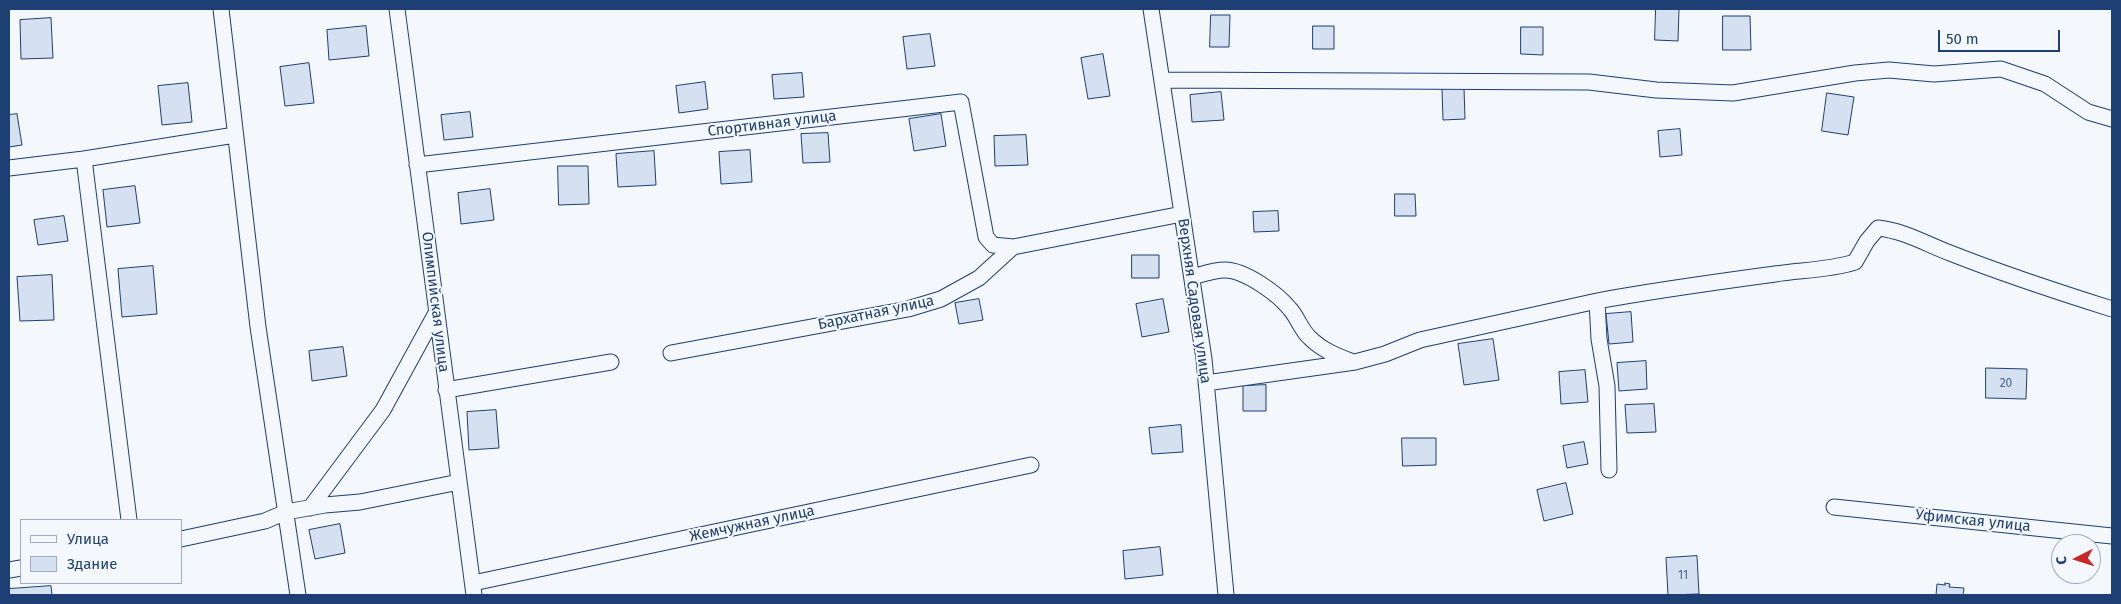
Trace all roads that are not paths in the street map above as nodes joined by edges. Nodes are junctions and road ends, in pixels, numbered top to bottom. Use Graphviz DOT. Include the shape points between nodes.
graph roads {
  1 [pos="221,9"];
  2 [pos="397,9"];
  3 [pos="1151,9"];
  4 [pos="1162,80"];
  5 [pos="2112,119"];
  6 [pos="235,135"];
  7 [pos="84,158"];
  8 [pos="417,165"];
  9 [pos="9,168"];
  10 [pos="1182,214"];
  11 [pos="1013,247"];
  12 [pos="1192,277"];
  13 [pos="1597,301"];
  14 [pos="2112,309"];
  15 [pos="436,313"];
  16 [pos="671,353"];
  17 [pos="610,362"];
  18 [pos="1355,362"];
  19 [pos="1206,383"];
  20 [pos="446,390"];
  21 [pos="1030,465"];
  22 [pos="1609,470"];
  23 [pos="459,482"];
  24 [pos="1834,507"];
  25 [pos="310,508"];
  26 [pos="286,512"];
  27 [pos="129,519"];
  28 [pos="2112,536"];
  29 [pos="182,539"];
  30 [pos="473,589"];
  31 [pos="298,595"];
  32 [pos="1226,595"];
  1 -- 6 [label="street"];
  2 -- 8 [label="street, Олимпийская улица"];
  3 -- 4 [label="street, Верхняя Садовая улица"];
  4 -- 5 [label="street" via="1580,82 1656,90 1733,93 1881,70 1934,74 2001,69 2045,84 2088,112"];
  4 -- 10 [label="street, Верхняя Садовая улица"];
  6 -- 7 [label="street"];
  6 -- 26 [label="street" via="258,327"];
  7 -- 9 [label="street"];
  7 -- 27 [label="street"];
  8 -- 11 [label="street, Спортивная улица" via="961,102 986,237 993,245"];
  8 -- 15 [label="street, Олимпийская улица"];
  10 -- 11 [label="street"];
  10 -- 12 [label="street, Верхняя Садовая улица"];
  11 -- 16 [label="street, Бархатная улица" via="979,278 942,299 908,309"];
  12 -- 18 [label="street" via="1227,270 1258,282 1291,310 1308,337 1323,349"];
  12 -- 19 [label="street, Верхняя Садовая улица"];
  13 -- 14 [label="street" via="1841,267 1855,262 1878,228 1917,238 1948,253"];
  13 -- 18 [label="street" via="1420,340"];
  13 -- 22 [label="street" via="1607,386"];
  15 -- 20 [label="street, Олимпийская улица"];
  15 -- 25 [label="street" via="383,410"];
  17 -- 20 [label="street"];
  18 -- 19 [label="street"];
  19 -- 32 [label="street, Верхняя Садовая улица"];
  20 -- 23 [label="street, Олимпийская улица"];
  21 -- 30 [label="street, Жемчужная улица"];
  23 -- 25 [label="street" via="360,502"];
  23 -- 30 [label="street, Олимпийская улица"];
  24 -- 28 [label="street, Уфимская улица"];
  25 -- 26 [label="street"];
  26 -- 29 [label="street" via="265,522"];
  26 -- 31 [label="street"];
}
